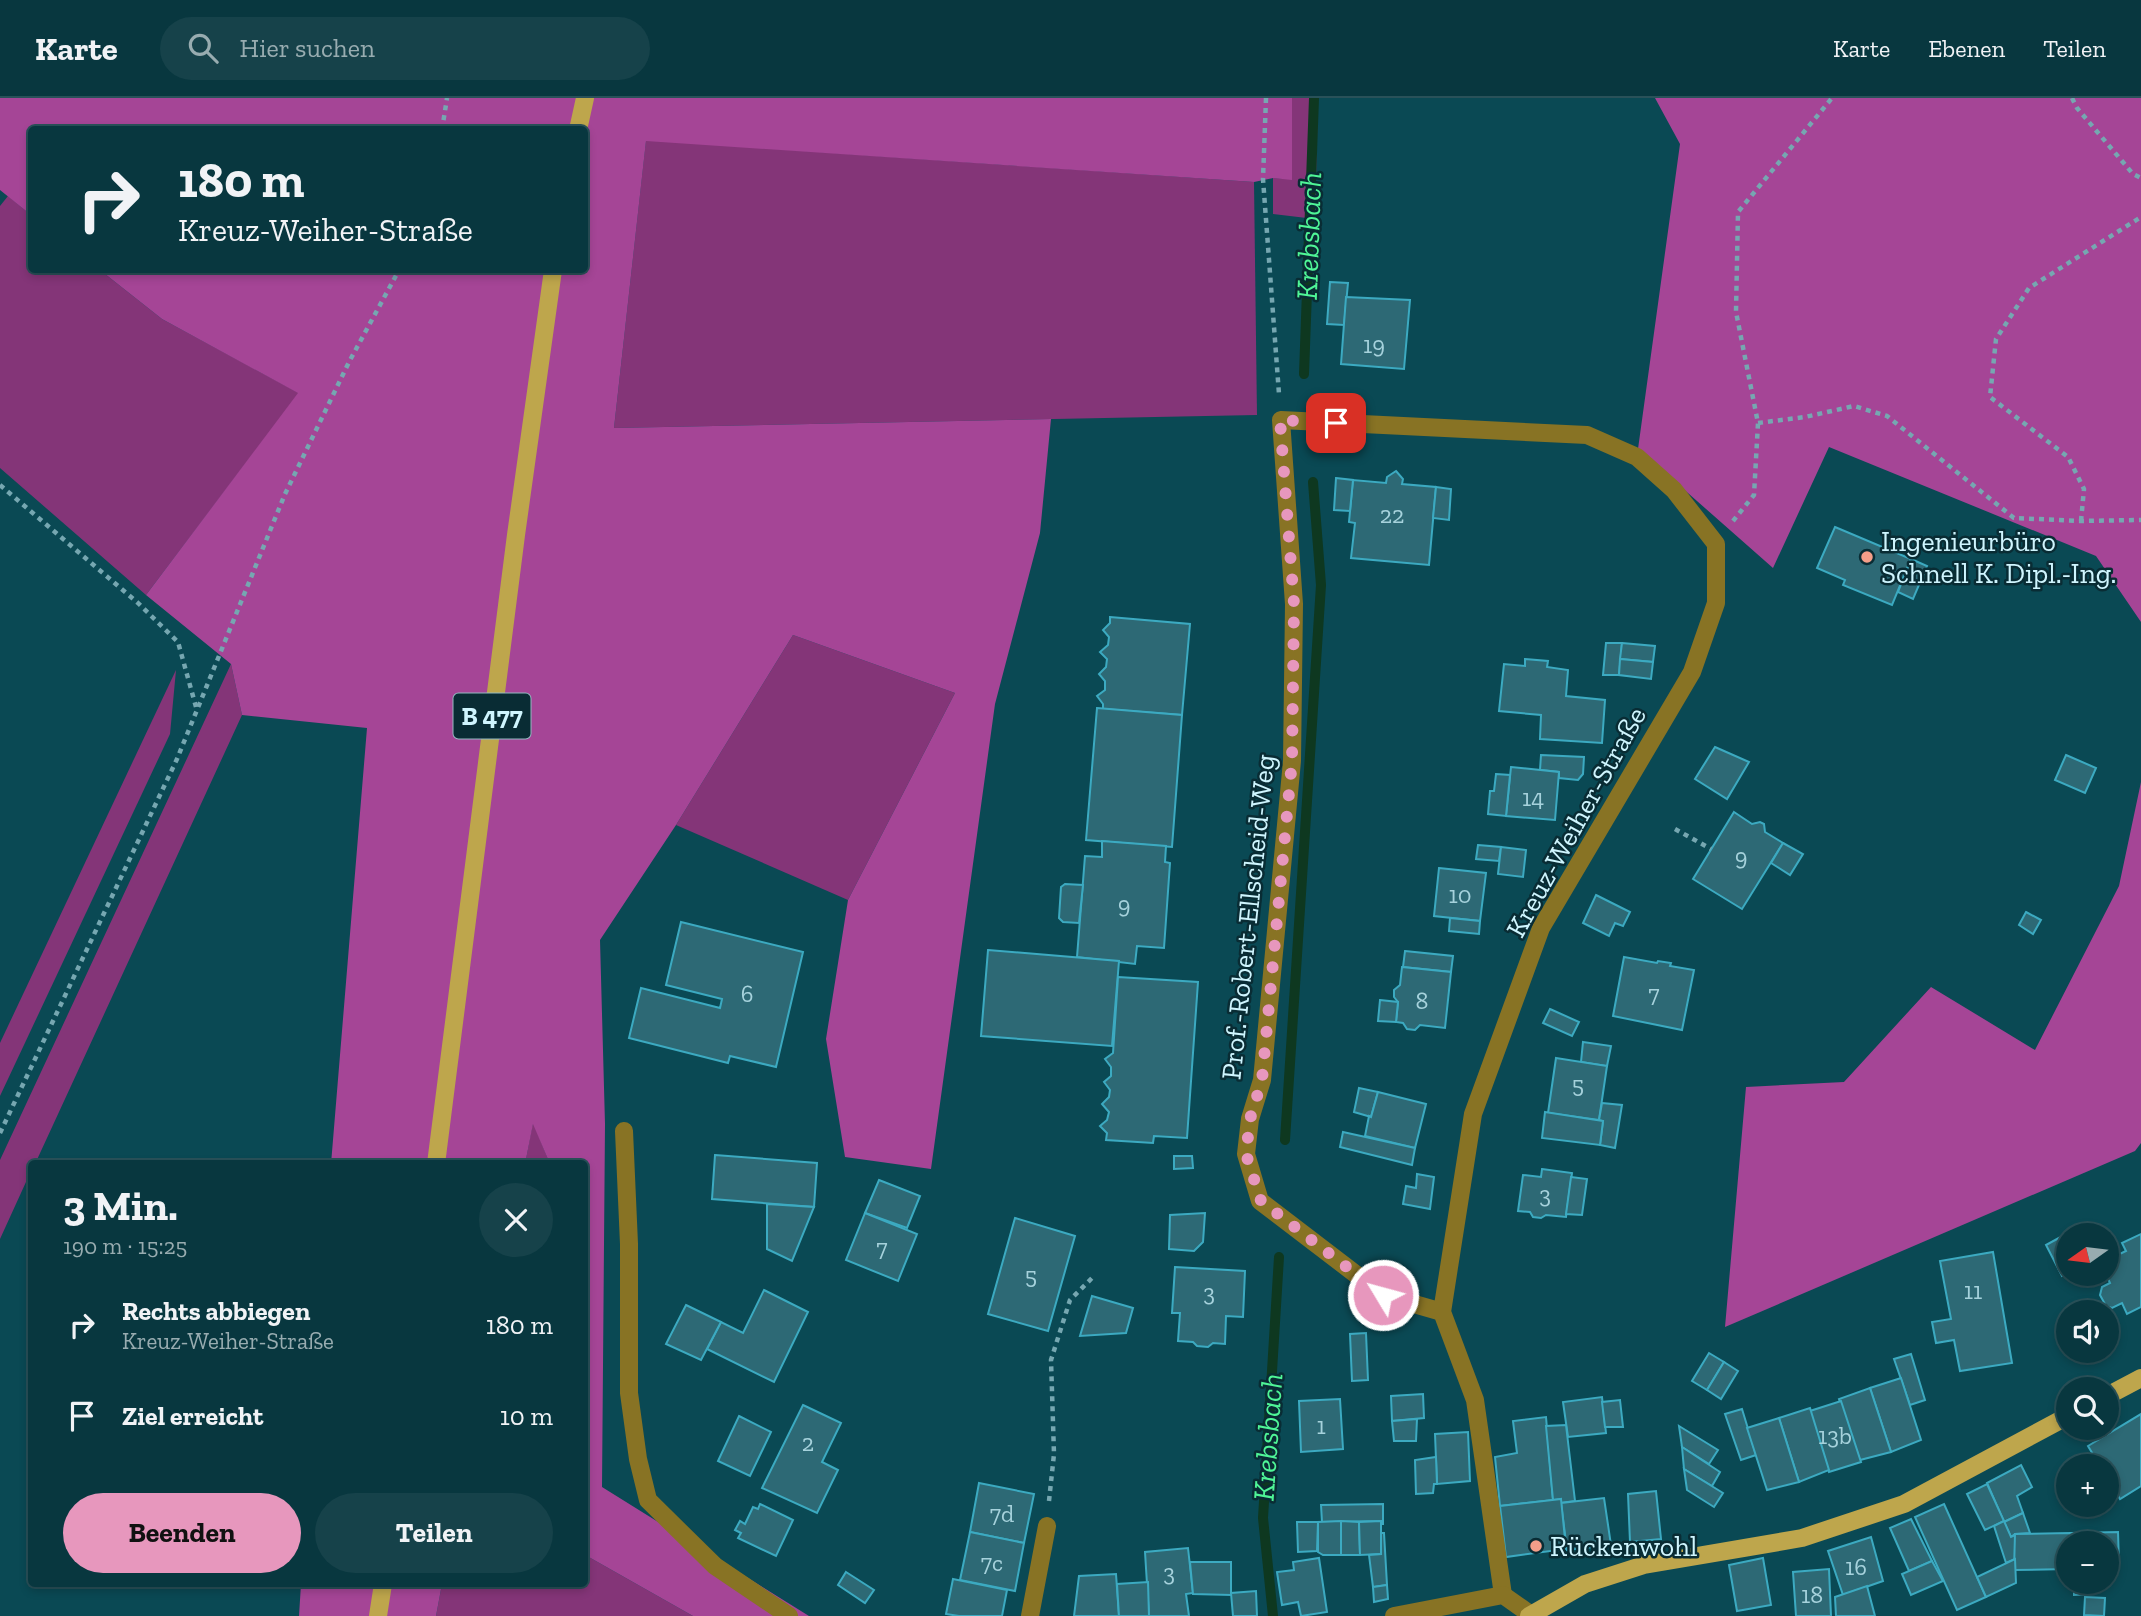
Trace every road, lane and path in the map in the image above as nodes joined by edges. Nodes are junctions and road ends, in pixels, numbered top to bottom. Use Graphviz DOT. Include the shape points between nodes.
graph roads {
  1 [pos="447,98"];
  2 [pos="585,98"];
  3 [pos="1266,98"];
  4 [pos="1832,98"];
  5 [pos="2072,98"];
  6 [pos="443,126"];
  7 [pos="579,126"];
  8 [pos="2141,178"];
  9 [pos="2141,218"];
  10 [pos="397,273"];
  11 [pos="553,273"];
  12 [pos="1280,420"];
  13 [pos="1758,423"];
  14 [pos="0,485"];
  15 [pos="2141,520"];
  16 [pos="2081,522"];
  17 [pos="1716,544"];
  18 [pos="197,707"];
  19 [pos="1675,830"];
  20 [pos="1711,849"];
  21 [pos="624,1131"];
  22 [pos="0,1133"];
  23 [pos="437,1160"];
  24 [pos="1093,1278"];
  25 [pos="1442,1312"];
  26 [pos="2141,1378"];
  27 [pos="2119,1390"];
  28 [pos="2056,1422"];
  29 [pos="1047,1526"];
  30 [pos="383,1587"];
  31 [pos="1503,1595"];
  32 [pos="1530,1615"];
  33 [pos="378,1616"];
  34 [pos="789,1616"];
  35 [pos="1030,1616"];
  36 [pos="1394,1616"];
  1 -- 6 [label="path"];
  2 -- 7 [label="main road"];
  3 -- 12 [label="path" via="1263,179"];
  4 -- 13 [label="path" via="1738,212 1736,312"];
  5 -- 8 [label="path"];
  9 -- 16 [label="path" via="2029,288 1996,338 1990,397 2068,457 2084,489"];
  10 -- 18 [label="path" via="285,494"];
  11 -- 23 [label="main road, B 477"];
  12 -- 17 [label="street" via="1587,435 1637,457 1674,490"];
  12 -- 25 [label="street, Prof.-Robert-Ellscheid-Weg" via="1294,604 1292,761 1262,1080 1246,1154 1261,1201 1383,1295"];
  13 -- 16 [label="path" via="1854,405 1887,416 2014,518"];
  13 -- 17 [label="path" via="1754,495"];
  14 -- 18 [label="path" via="178,642"];
  15 -- 16 [label="path"];
  17 -- 25 [label="street, Kreuz-Weiher-Straße" via="1716,603 1692,672 1541,928 1473,1114"];
  18 -- 22 [label="path" via="177,759"];
  19 -- 20 [label="path"];
  21 -- 34 [label="street" via="629,1393 648,1500 715,1566"];
  24 -- 29 [label="path" via="1070,1300 1051,1360 1054,1454"];
  25 -- 31 [label="street, Kreuz-Weiher-Straße" via="1475,1400"];
  26 -- 27 [label="main road"];
  28 -- 32 [label="main road" via="1905,1504 1802,1538 1644,1565 1585,1584"];
  29 -- 35 [label="street"];
  30 -- 33 [label="main road"];
  31 -- 32 [label="street"];
  31 -- 36 [label="street"];
}
